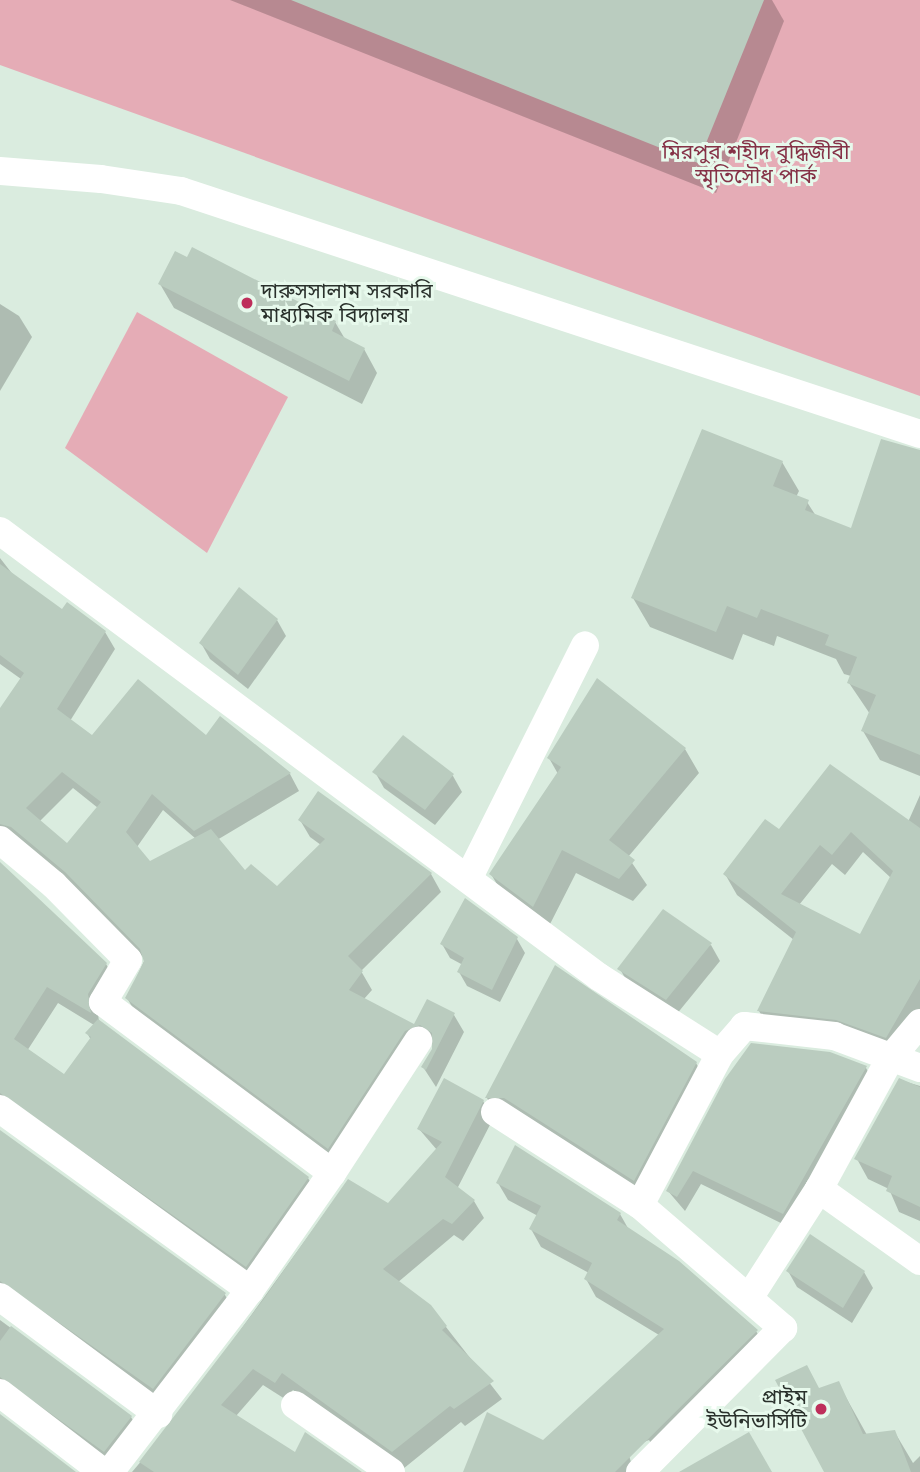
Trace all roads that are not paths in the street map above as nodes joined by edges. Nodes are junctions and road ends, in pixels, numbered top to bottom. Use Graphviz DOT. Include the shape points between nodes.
graph roads {
  1 [pos="0,171"];
  2 [pos="920,434"];
  3 [pos="0,531"];
  4 [pos="585,645"];
  5 [pos="0,840"];
  6 [pos="469,877"];
  7 [pos="920,1023"];
  8 [pos="418,1041"];
  9 [pos="720,1054"];
  10 [pos="890,1059"];
  11 [pos="920,1068"];
  12 [pos="0,1109"];
  13 [pos="495,1112"];
  14 [pos="332,1173"];
  15 [pos="819,1189"];
  16 [pos="639,1205"];
  17 [pos="920,1261"];
  18 [pos="250,1290"];
  19 [pos="0,1297"];
  20 [pos="749,1298"];
  21 [pos="0,1393"];
  22 [pos="295,1405"];
  23 [pos="158,1414"];
  24 [pos="115,1470"];
  25 [pos="391,1472"];
  26 [pos="640,1472"];
  1 -- 2 [label="street" via="181,191"];
  3 -- 6 [label="street" via="211,685 323,774"];
  4 -- 6 [label="street"];
  5 -- 14 [label="street" via="54,885 128,960 103,1002"];
  6 -- 9 [label="street" via="599,977"];
  7 -- 10 [label="street"];
  8 -- 14 [label="street"];
  9 -- 10 [label="street" via="744,1026 834,1037"];
  9 -- 16 [label="street"];
  10 -- 11 [label="street"];
  10 -- 15 [label="street"];
  12 -- 18 [label="street"];
  13 -- 16 [label="street"];
  14 -- 18 [label="street"];
  15 -- 17 [label="street"];
  15 -- 20 [label="street"];
  16 -- 20 [label="street"];
  18 -- 23 [label="street"];
  19 -- 23 [label="street"];
  20 -- 26 [label="street" via="783,1328"];
  21 -- 24 [label="street"];
  22 -- 25 [label="street"];
  23 -- 24 [label="street"];
}
